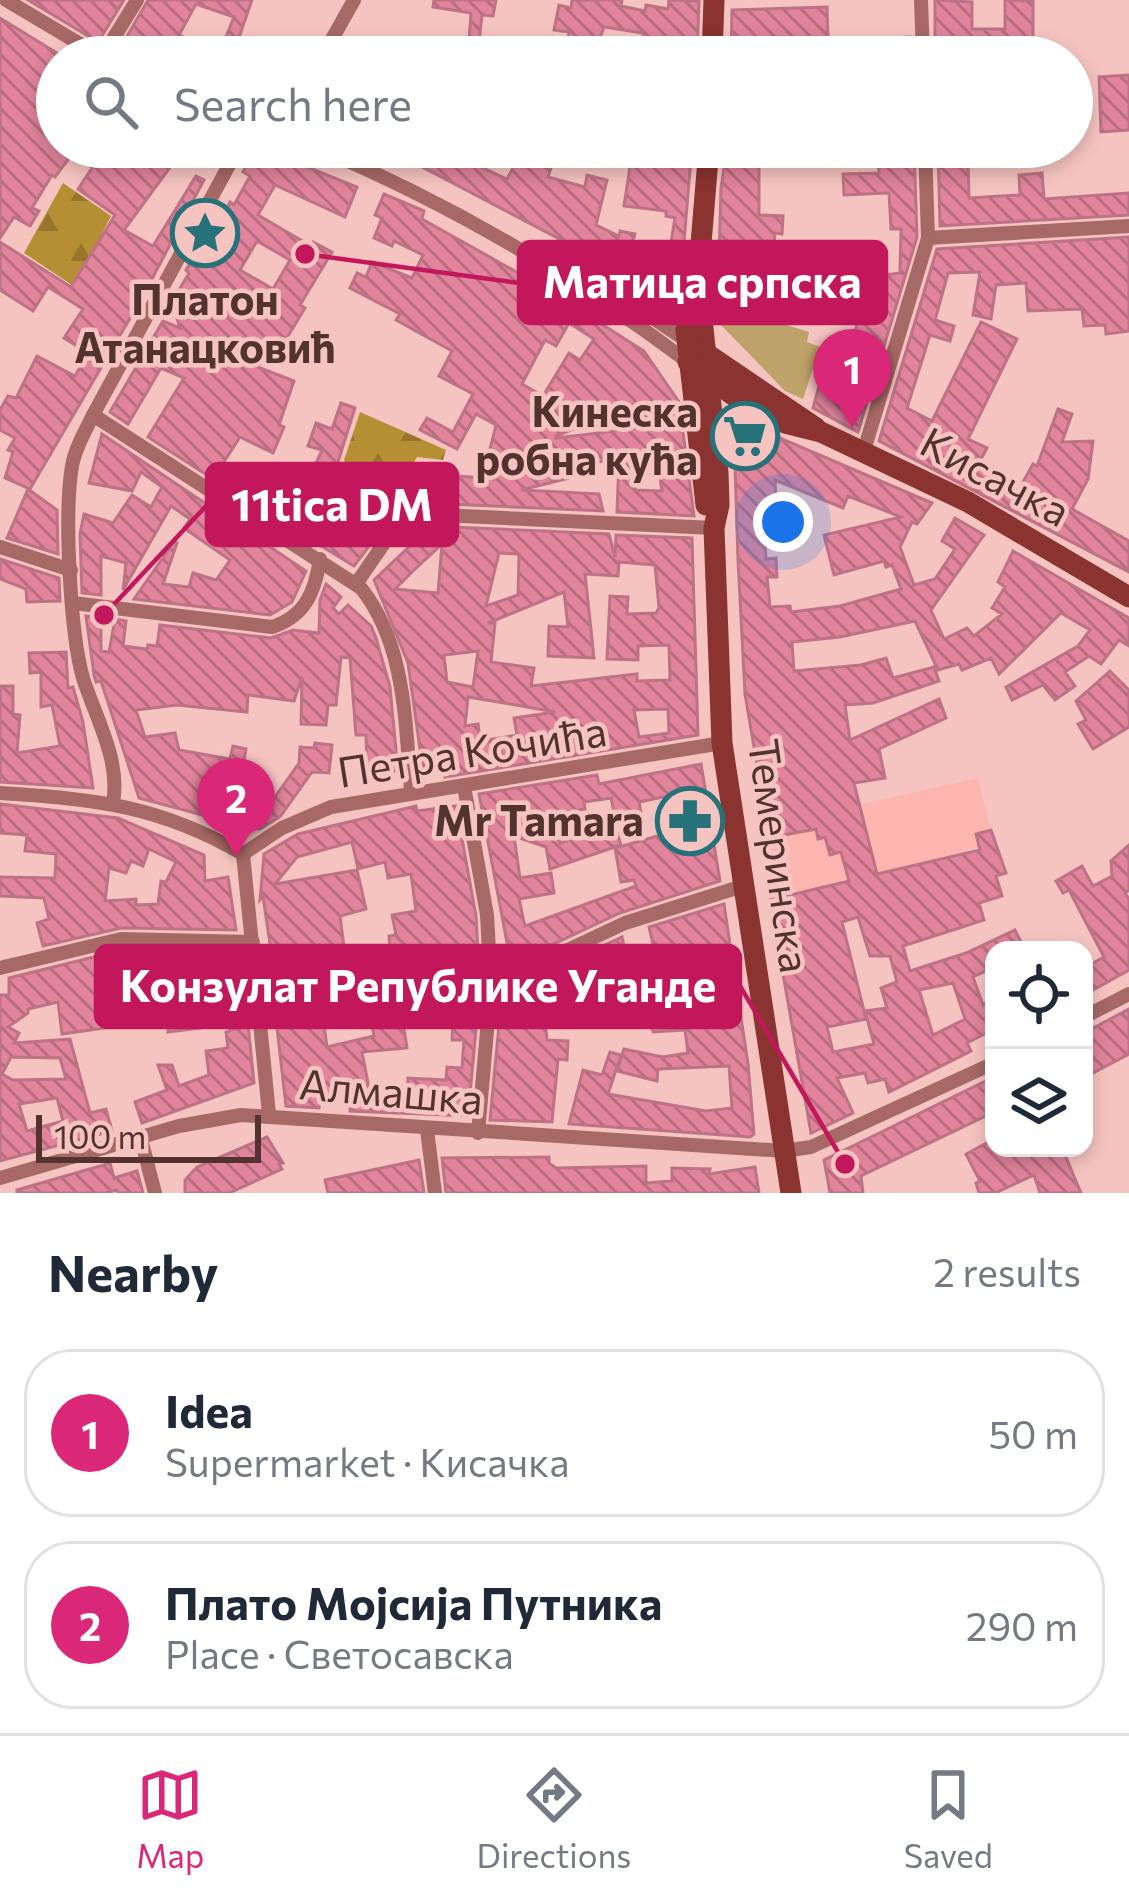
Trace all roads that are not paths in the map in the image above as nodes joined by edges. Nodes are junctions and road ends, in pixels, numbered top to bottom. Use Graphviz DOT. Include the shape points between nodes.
graph roads {
  1 [pos="7,0"];
  2 [pos="137,0"];
  3 [pos="355,0"];
  4 [pos="714,0"];
  5 [pos="921,0"];
  6 [pos="67,36"];
  7 [pos="115,36"];
  8 [pos="334,36"];
  9 [pos="713,36"];
  10 [pos="922,36"];
  11 [pos="228,168"];
  12 [pos="364,168"];
  13 [pos="707,168"];
  14 [pos="926,168"];
  15 [pos="1129,226"];
  16 [pos="928,238"];
  17 [pos="574,279"];
  18 [pos="698,280"];
  19 [pos="647,313"];
  20 [pos="694,352"];
  21 [pos="708,377"];
  22 [pos="748,406"];
  23 [pos="93,415"];
  24 [pos="715,430"];
  25 [pos="821,432"];
  26 [pos="863,454"];
  27 [pos="714,528"];
  28 [pos="0,547"];
  29 [pos="320,559"];
  30 [pos="71,570"];
  31 [pos="356,584"];
  32 [pos="1129,596"];
  33 [pos="74,603"];
  34 [pos="722,743"];
  35 [pos="464,786"];
  36 [pos="411,791"];
  37 [pos="0,793"];
  38 [pos="113,802"];
  39 [pos="243,854"];
  40 [pos="743,886"];
  41 [pos="253,942"];
  42 [pos="0,968"];
  43 [pos="491,986"];
  44 [pos="1129,994"];
  45 [pos="1093,1012"];
  46 [pos="985,1067"];
  47 [pos="269,1114"];
  48 [pos="427,1130"];
  49 [pos="478,1133"];
  50 [pos="141,1139"];
  51 [pos="784,1151"];
  52 [pos="0,1178"];
  53 [pos="155,1193"];
  54 [pos="434,1193"];
  55 [pos="791,1193"];
  1 -- 6 [label="street"];
  2 -- 7 [label="street"];
  3 -- 8 [label="street"];
  4 -- 9 [label="main road"];
  5 -- 10 [label="street"];
  11 -- 23 [label="street"];
  12 -- 17 [label="street"];
  13 -- 18 [label="main road"];
  14 -- 16 [label="street"];
  15 -- 16 [label="street"];
  16 -- 26 [label="street"];
  17 -- 19 [label="street" via="608,288"];
  17 -- 20 [label="street"];
  18 -- 19 [label="main road" via="676,304"];
  18 -- 20 [label="main road"];
  19 -- 20 [label="street"];
  20 -- 21 [label="main road, Темеринска"];
  20 -- 25 [label="main road, Кисачка"];
  20 -- 27 [label="main road, Темеринска"];
  21 -- 22 [label="main road, Кисачка"];
  21 -- 24 [label="main road, Темеринска"];
  22 -- 24 [label="main road" via="728,411"];
  22 -- 25 [label="main road, Кисачка"];
  23 -- 29 [label="street"];
  23 -- 30 [label="street" via="71,471"];
  24 -- 27 [label="main road, Темеринска"];
  25 -- 26 [label="main road, Кисачка"];
  26 -- 32 [label="main road, Кисачка" via="968,502"];
  27 -- 31 [label="street" via="422,514 389,536"];
  27 -- 34 [label="main road, Темеринска"];
  28 -- 30 [label="street"];
  29 -- 31 [label="street"];
  29 -- 33 [label="street" via="305,605 272,627"];
  30 -- 33 [label="street"];
  31 -- 36 [label="street" via="384,628 399,676"];
  33 -- 38 [label="street"];
  34 -- 35 [label="street, Петра Кочића"];
  34 -- 40 [label="main road, Темеринска"];
  35 -- 36 [label="street, Петра Кочића"];
  35 -- 43 [label="street"];
  36 -- 39 [label="street, Петра Кочића" via="319,812"];
  37 -- 38 [label="street"];
  38 -- 39 [label="street" via="206,832"];
  39 -- 41 [label="street"];
  40 -- 43 [label="street" via="625,923"];
  40 -- 51 [label="main road, Темеринска"];
  41 -- 42 [label="street" via="121,939"];
  41 -- 47 [label="street"];
  43 -- 49 [label="street"];
  44 -- 45 [label="street"];
  46 -- 51 [label="street" via="811,1147"];
  47 -- 48 [label="street, Алмашка"];
  47 -- 50 [label="street, Алмашка" via="212,1118"];
  48 -- 49 [label="street, Алмашка"];
  48 -- 54 [label="street"];
  49 -- 51 [label="street, Алмашка"];
  50 -- 52 [label="street, Алмашка"];
  50 -- 53 [label="street"];
  51 -- 55 [label="main road, Темеринска"];
}
